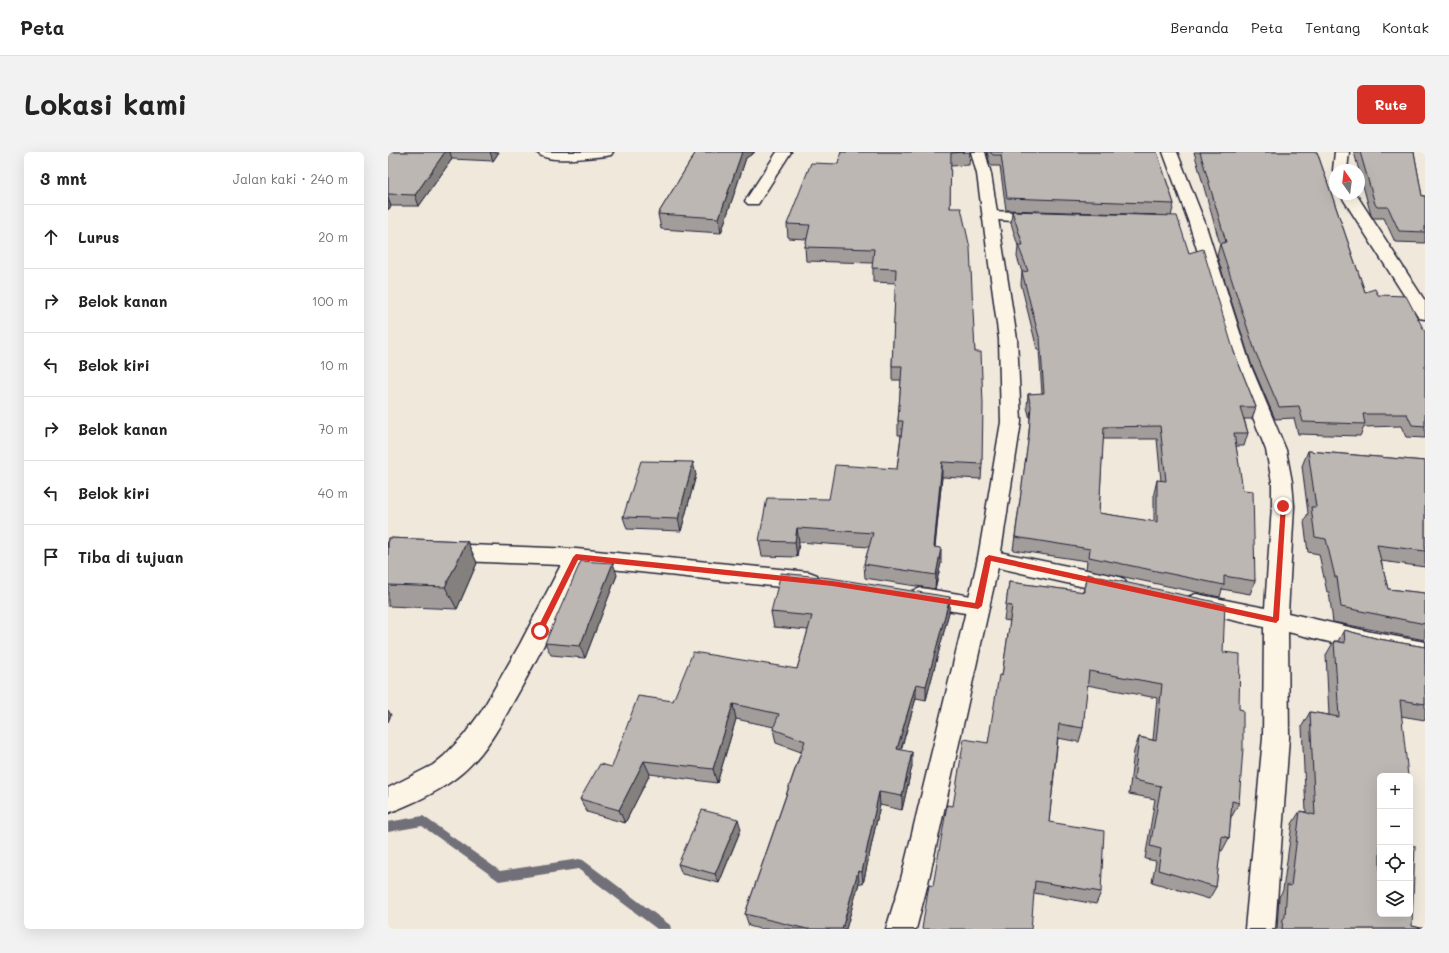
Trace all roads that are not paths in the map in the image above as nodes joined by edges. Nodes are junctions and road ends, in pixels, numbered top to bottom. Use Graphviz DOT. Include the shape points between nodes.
graph roads {
  1 [pos="544,152"];
  2 [pos="606,152"];
  3 [pos="784,152"];
  4 [pos="978,152"];
  5 [pos="1170,152"];
  6 [pos="1342,152"];
  7 [pos="1341,164"];
  8 [pos="1352,200"];
  9 [pos="752,202"];
  10 [pos="990,216"];
  11 [pos="1054,218"];
  12 [pos="1425,314"];
  13 [pos="388,550"];
  14 [pos="576,557"];
  15 [pos="989,558"];
  16 [pos="832,583"];
  17 [pos="1136,590"];
  18 [pos="901,594"];
  19 [pos="1175,598"];
  20 [pos="978,606"];
  21 [pos="1276,620"];
  22 [pos="1425,652"];
  23 [pos="388,801"];
  24 [pos="901,929"];
  25 [pos="1260,929"];
  1 -- 2 [label="street" via="554,155"];
  3 -- 9 [label="street"];
  4 -- 10 [label="street"];
  5 -- 21 [label="street" via="1190,222 1241,364 1276,450 1283,506"];
  6 -- 7 [label="street"];
  8 -- 12 [label="street"];
  10 -- 11 [label="street"];
  10 -- 15 [label="street" via="1008,339 1011,422"];
  13 -- 14 [label="street"];
  14 -- 16 [label="street"];
  14 -- 23 [label="street" via="540,631 483,732 444,773 416,790"];
  15 -- 17 [label="street"];
  15 -- 20 [label="street"];
  18 -- 20 [label="street"];
  19 -- 21 [label="street"];
  20 -- 24 [label="street"];
  21 -- 22 [label="street"];
  21 -- 25 [label="street" via="1276,738"];
}
